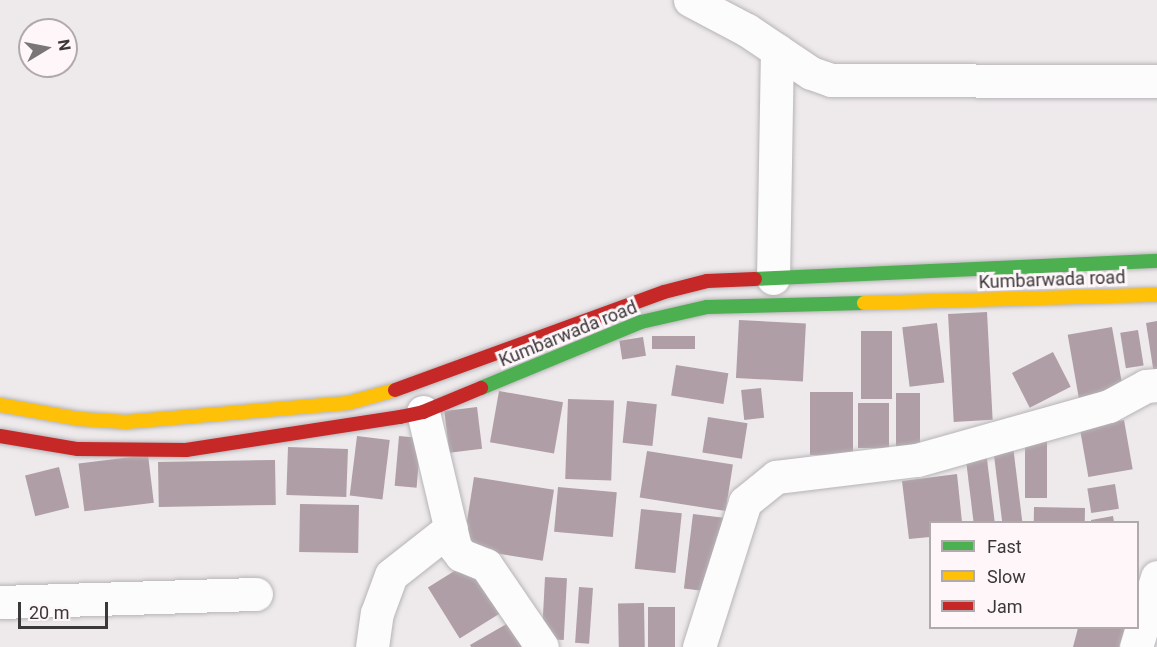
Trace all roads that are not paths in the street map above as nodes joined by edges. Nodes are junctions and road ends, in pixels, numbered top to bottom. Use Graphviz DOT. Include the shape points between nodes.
graph roads {
  1 [pos="690,0"];
  2 [pos="777,50"];
  3 [pos="1157,81"];
  4 [pos="1157,261"];
  5 [pos="773,278"];
  6 [pos="1157,295"];
  7 [pos="1157,384"];
  8 [pos="0,405"];
  9 [pos="423,412"];
  10 [pos="0,436"];
  11 [pos="451,528"];
  12 [pos="1157,577"];
  13 [pos="256,594"];
  14 [pos="0,602"];
  15 [pos="372,647"];
  16 [pos="542,647"];
  17 [pos="699,647"];
  18 [pos="1136,647"];
  1 -- 2 [label="street"];
  2 -- 3 [label="street" via="811,73 831,80"];
  2 -- 5 [label="street"];
  4 -- 5 [label="street, Kumbarwada road"];
  5 -- 8 [label="street, Kumbarwada road" via="736,278 687,285 414,385 348,403 126,422 78,419"];
  6 -- 9 [label="street, Kumbarwada road" via="687,309 641,322"];
  7 -- 17 [label="street" via="1109,406 917,460 776,477 745,502"];
  9 -- 10 [label="street, Kumbarwada road" via="186,450 78,449"];
  9 -- 11 [label="street"];
  11 -- 15 [label="street" via="391,575 377,613"];
  11 -- 16 [label="street" via="458,552 486,565"];
  12 -- 18 [label="street"];
  13 -- 14 [label="street"];
}
